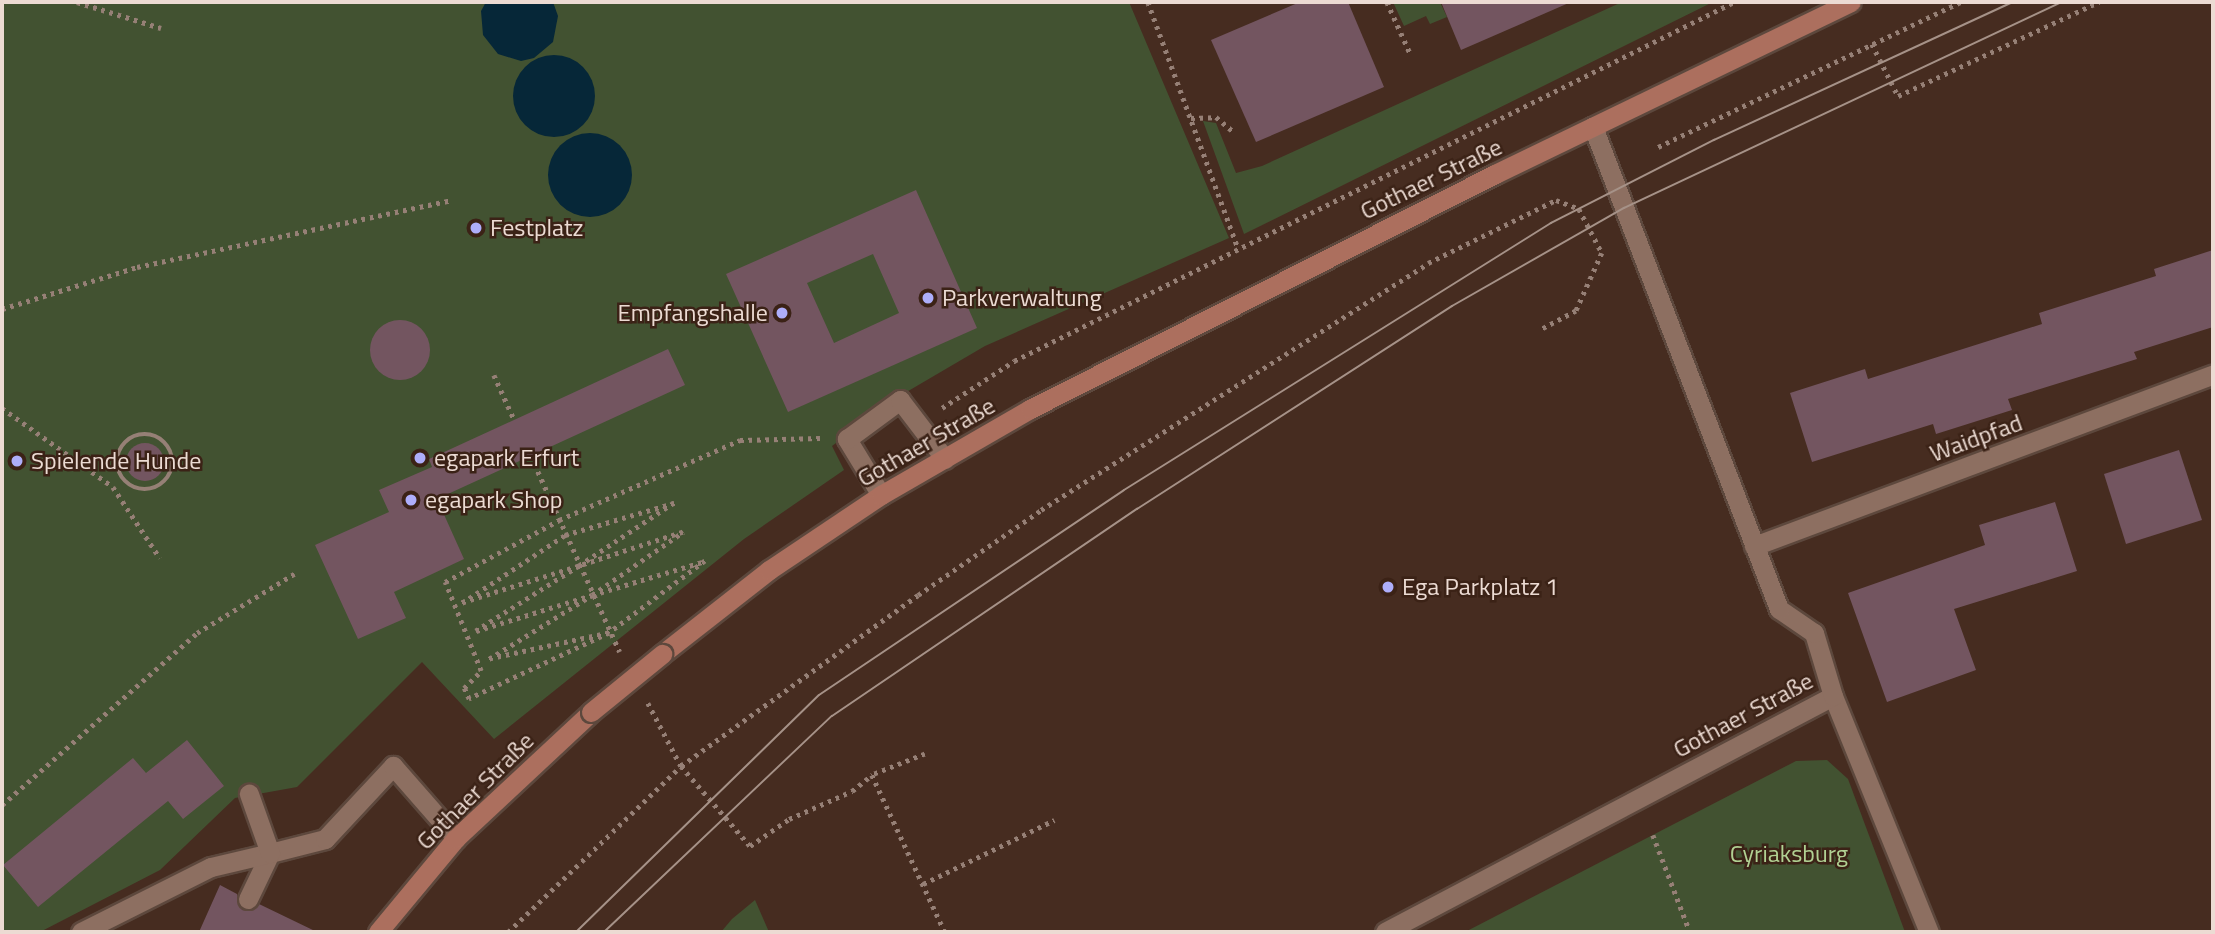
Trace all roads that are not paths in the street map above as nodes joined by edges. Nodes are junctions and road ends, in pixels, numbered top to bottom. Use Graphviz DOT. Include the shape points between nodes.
graph roads {
  1 [pos="1851,2"];
  2 [pos="1593,127"];
  3 [pos="2213,374"];
  4 [pos="945,459"];
  5 [pos="881,495"];
  6 [pos="1754,546"];
  7 [pos="1833,696"];
  8 [pos="249,794"];
  9 [pos="456,838"];
  10 [pos="270,853"];
  11 [pos="248,899"];
  12 [pos="81,932"];
  13 [pos="378,932"];
  14 [pos="1385,932"];
  15 [pos="1929,932"];
  1 -- 2 [label="main road, Gothaer Straße"];
  2 -- 4 [label="main road, Gothaer Straße" via="1030,409"];
  2 -- 6 [label="street, Gothaer Straße"];
  3 -- 6 [label="street, Waidpfad"];
  4 -- 5 [label="main road, Gothaer Straße"];
  4 -- 5 [label="street" via="900,400 847,439"];
  5 -- 9 [label="main road, Gothaer Straße, bridge" via="769,570 662,654 591,712"];
  6 -- 7 [label="street, Gothaer Straße" via="1779,610 1814,633"];
  7 -- 14 [label="street, Gothaer Straße"];
  7 -- 15 [label="street"];
  8 -- 10 [label="street"];
  9 -- 10 [label="street" via="393,766 325,839"];
  9 -- 13 [label="main road, Gothaer Straße"];
  10 -- 11 [label="street"];
  10 -- 12 [label="street" via="211,867"];
}
